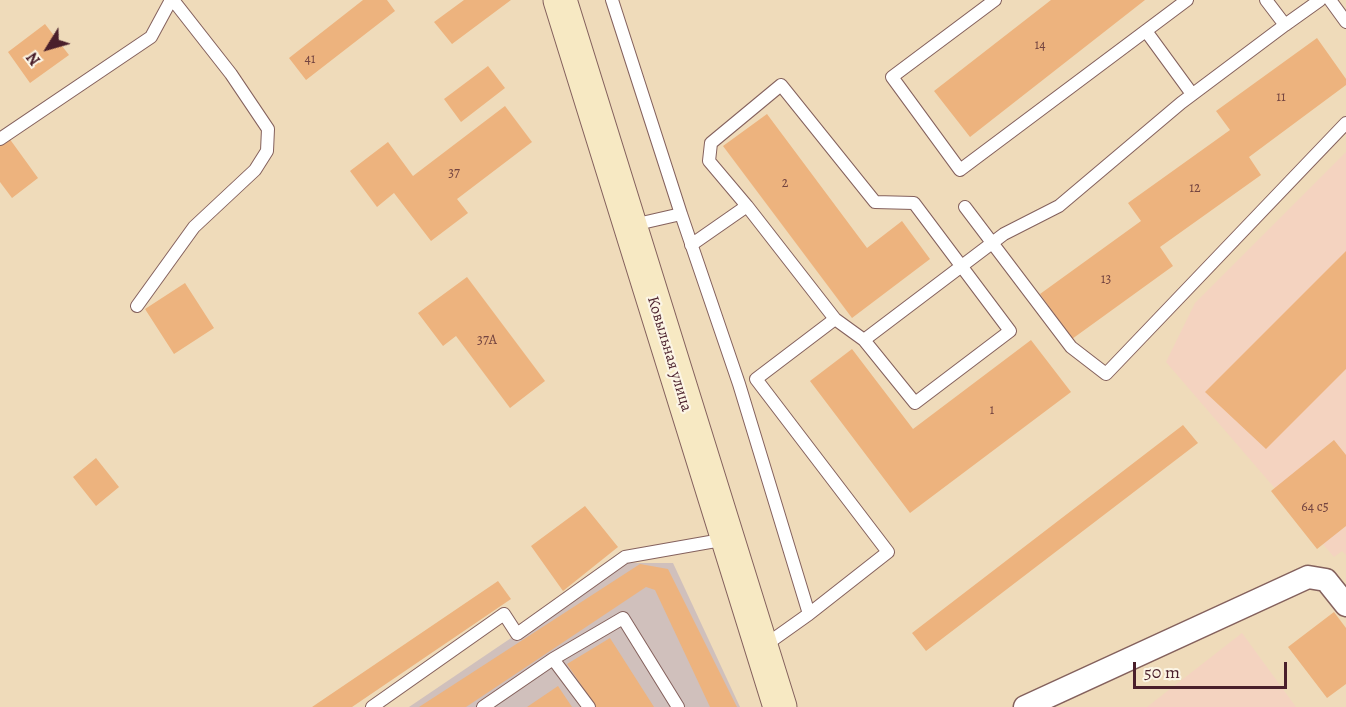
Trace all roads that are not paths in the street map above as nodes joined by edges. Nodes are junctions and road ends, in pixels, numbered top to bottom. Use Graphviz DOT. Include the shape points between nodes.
graph roads {
  1 [pos="172,0"];
  2 [pos="560,0"];
  3 [pos="612,0"];
  4 [pos="995,0"];
  5 [pos="1187,0"];
  6 [pos="1266,0"];
  7 [pos="1320,0"];
  8 [pos="1330,0"];
  9 [pos="981,4"];
  10 [pos="1346,22"];
  11 [pos="1286,25"];
  12 [pos="1146,31"];
  13 [pos="1192,94"];
  14 [pos="1346,123"];
  15 [pos="0,139"];
  16 [pos="747,206"];
  17 [pos="964,207"];
  18 [pos="681,214"];
  19 [pos="630,226"];
  20 [pos="991,243"];
  21 [pos="691,245"];
  22 [pos="961,264"];
  23 [pos="137,306"];
  24 [pos="835,319"];
  25 [pos="864,340"];
  26 [pos="756,379"];
  27 [pos="739,384"];
  28 [pos="727,539"];
  29 [pos="1346,605"];
  30 [pos="809,614"];
  31 [pos="761,649"];
  32 [pos="553,659"];
  33 [pos="372,707"];
  34 [pos="483,707"];
  35 [pos="589,707"];
  36 [pos="678,707"];
  37 [pos="780,707"];
  38 [pos="1024,707"];
  1 -- 15 [label="lane" via="151,37"];
  1 -- 23 [label="lane" via="231,74 268,129 267,151 255,170 194,227"];
  2 -- 19 [label="main road, Ковыльная улица"];
  3 -- 18 [label="lane"];
  4 -- 9 [label="lane"];
  5 -- 12 [label="lane"];
  6 -- 11 [label="lane"];
  7 -- 11 [label="lane"];
  8 -- 10 [label="lane"];
  9 -- 12 [label="lane" via="892,77 960,170"];
  11 -- 13 [label="lane"];
  12 -- 13 [label="lane"];
  13 -- 20 [label="lane" via="1059,206"];
  14 -- 20 [label="lane" via="1106,374 1071,347"];
  16 -- 21 [label="lane"];
  16 -- 22 [label="lane" via="709,161 711,143 781,85 875,202 914,202"];
  16 -- 24 [label="lane"];
  17 -- 20 [label="lane"];
  18 -- 19 [label="lane"];
  18 -- 21 [label="lane"];
  19 -- 28 [label="main road, Ковыльная улица"];
  20 -- 22 [label="lane"];
  21 -- 27 [label="lane"];
  22 -- 25 [label="lane"];
  22 -- 25 [label="lane" via="1010,331 915,404"];
  24 -- 25 [label="lane"];
  24 -- 26 [label="lane"];
  26 -- 27 [label="lane"];
  26 -- 30 [label="lane" via="888,552"];
  27 -- 30 [label="lane"];
  28 -- 31 [label="main road, Ковыльная улица"];
  28 -- 33 [label="lane" via="625,556 517,634 504,615"];
  29 -- 38 [label="street" via="1326,580 1308,577"];
  30 -- 31 [label="lane"];
  31 -- 37 [label="main road, Ковыльная улица"];
  32 -- 34 [label="lane"];
  32 -- 35 [label="lane"];
  32 -- 36 [label="lane" via="623,618"];
}
